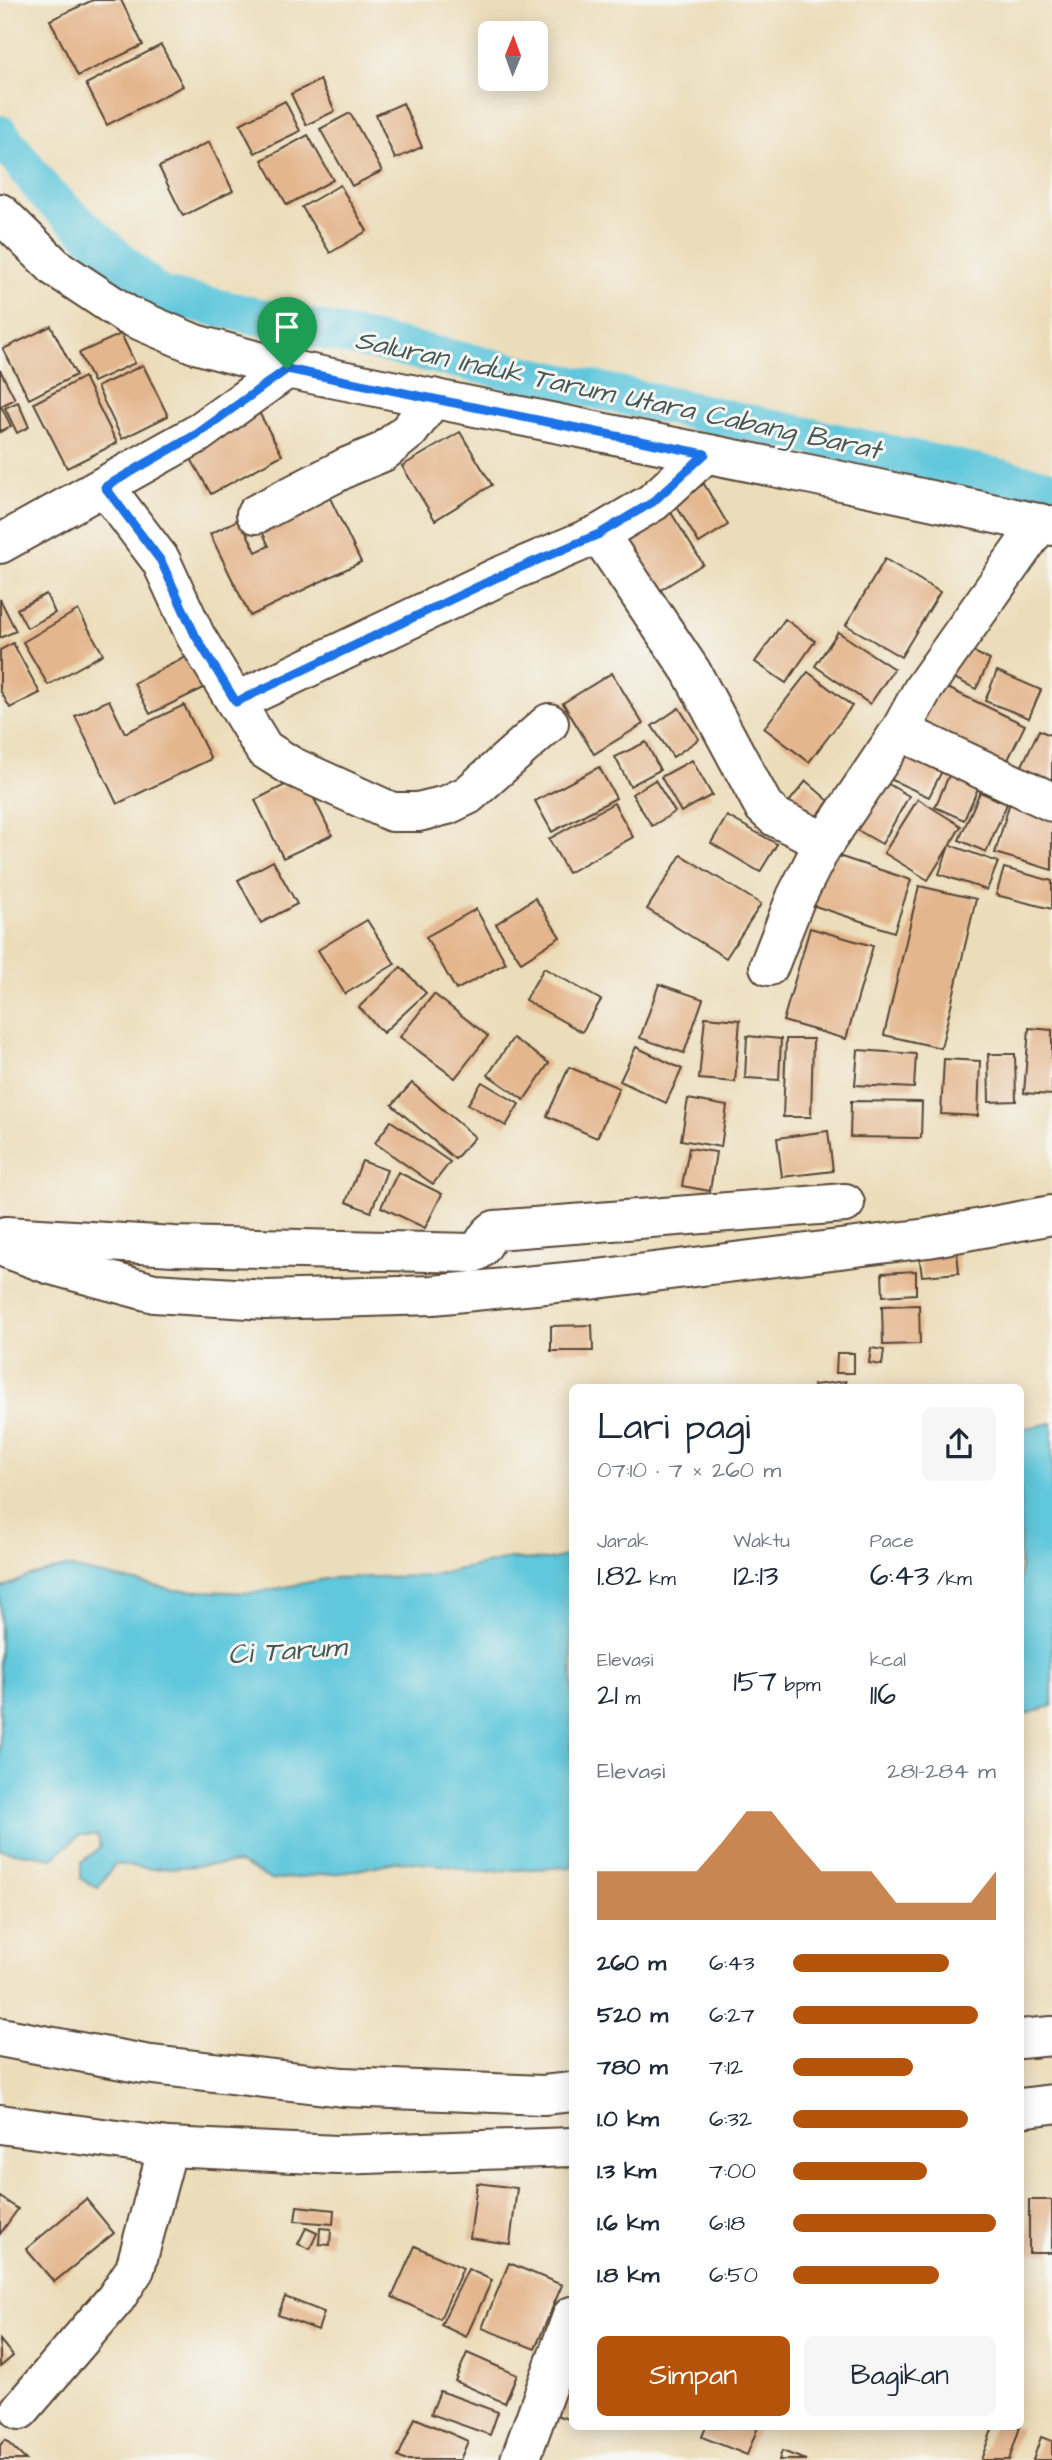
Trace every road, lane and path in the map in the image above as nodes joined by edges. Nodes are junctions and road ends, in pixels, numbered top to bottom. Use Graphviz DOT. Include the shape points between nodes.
graph roads {
  1 [pos="0,213"];
  2 [pos="287,369"];
  3 [pos="433,398"];
  4 [pos="705,454"];
  5 [pos="105,487"];
  6 [pos="257,514"];
  7 [pos="1046,525"];
  8 [pos="599,534"];
  9 [pos="0,544"];
  10 [pos="236,702"];
  11 [pos="549,723"];
  12 [pos="900,730"];
  13 [pos="1052,802"];
  14 [pos="825,842"];
  15 [pos="769,966"];
  16 [pos="845,1203"];
  17 [pos="1052,1214"];
  18 [pos="0,1236"];
  19 [pos="0,1246"];
  20 [pos="1052,2036"];
  21 [pos="0,2037"];
  22 [pos="1024,2039"];
  23 [pos="569,2092"];
  24 [pos="1052,2104"];
  25 [pos="1024,2108"];
  26 [pos="0,2124"];
  27 [pos="168,2147"];
  28 [pos="569,2147"];
  29 [pos="569,2324"];
  30 [pos="20,2410"];
  31 [pos="520,2460"];
  1 -- 2 [label="street" via="56,268 127,315 195,344"];
  2 -- 3 [label="street"];
  2 -- 5 [label="street" via="197,434"];
  3 -- 4 [label="street"];
  3 -- 6 [label="street" via="410,430 383,452"];
  4 -- 7 [label="street"];
  4 -- 8 [label="street" via="653,502"];
  5 -- 9 [label="street"];
  5 -- 10 [label="street" via="161,561 195,635"];
  7 -- 12 [label="street" via="923,689"];
  8 -- 10 [label="street"];
  8 -- 14 [label="street" via="691,671 764,807"];
  10 -- 11 [label="street" via="264,749 391,812 418,812 468,795"];
  12 -- 13 [label="street"];
  12 -- 14 [label="street"];
  14 -- 15 [label="street" via="796,897"];
  16 -- 18 [label="street" via="495,1230 481,1250 473,1253 174,1246"];
  17 -- 19 [label="street" via="928,1238 597,1279 433,1295 308,1299 154,1293"];
  20 -- 22 [label="street"];
  21 -- 23 [label="street" via="144,2064 343,2087"];
  24 -- 25 [label="street"];
  26 -- 27 [label="street"];
  27 -- 28 [label="street" via="337,2155"];
  27 -- 30 [label="street" via="135,2269 116,2298"];
  29 -- 31 [label="street"];
}
